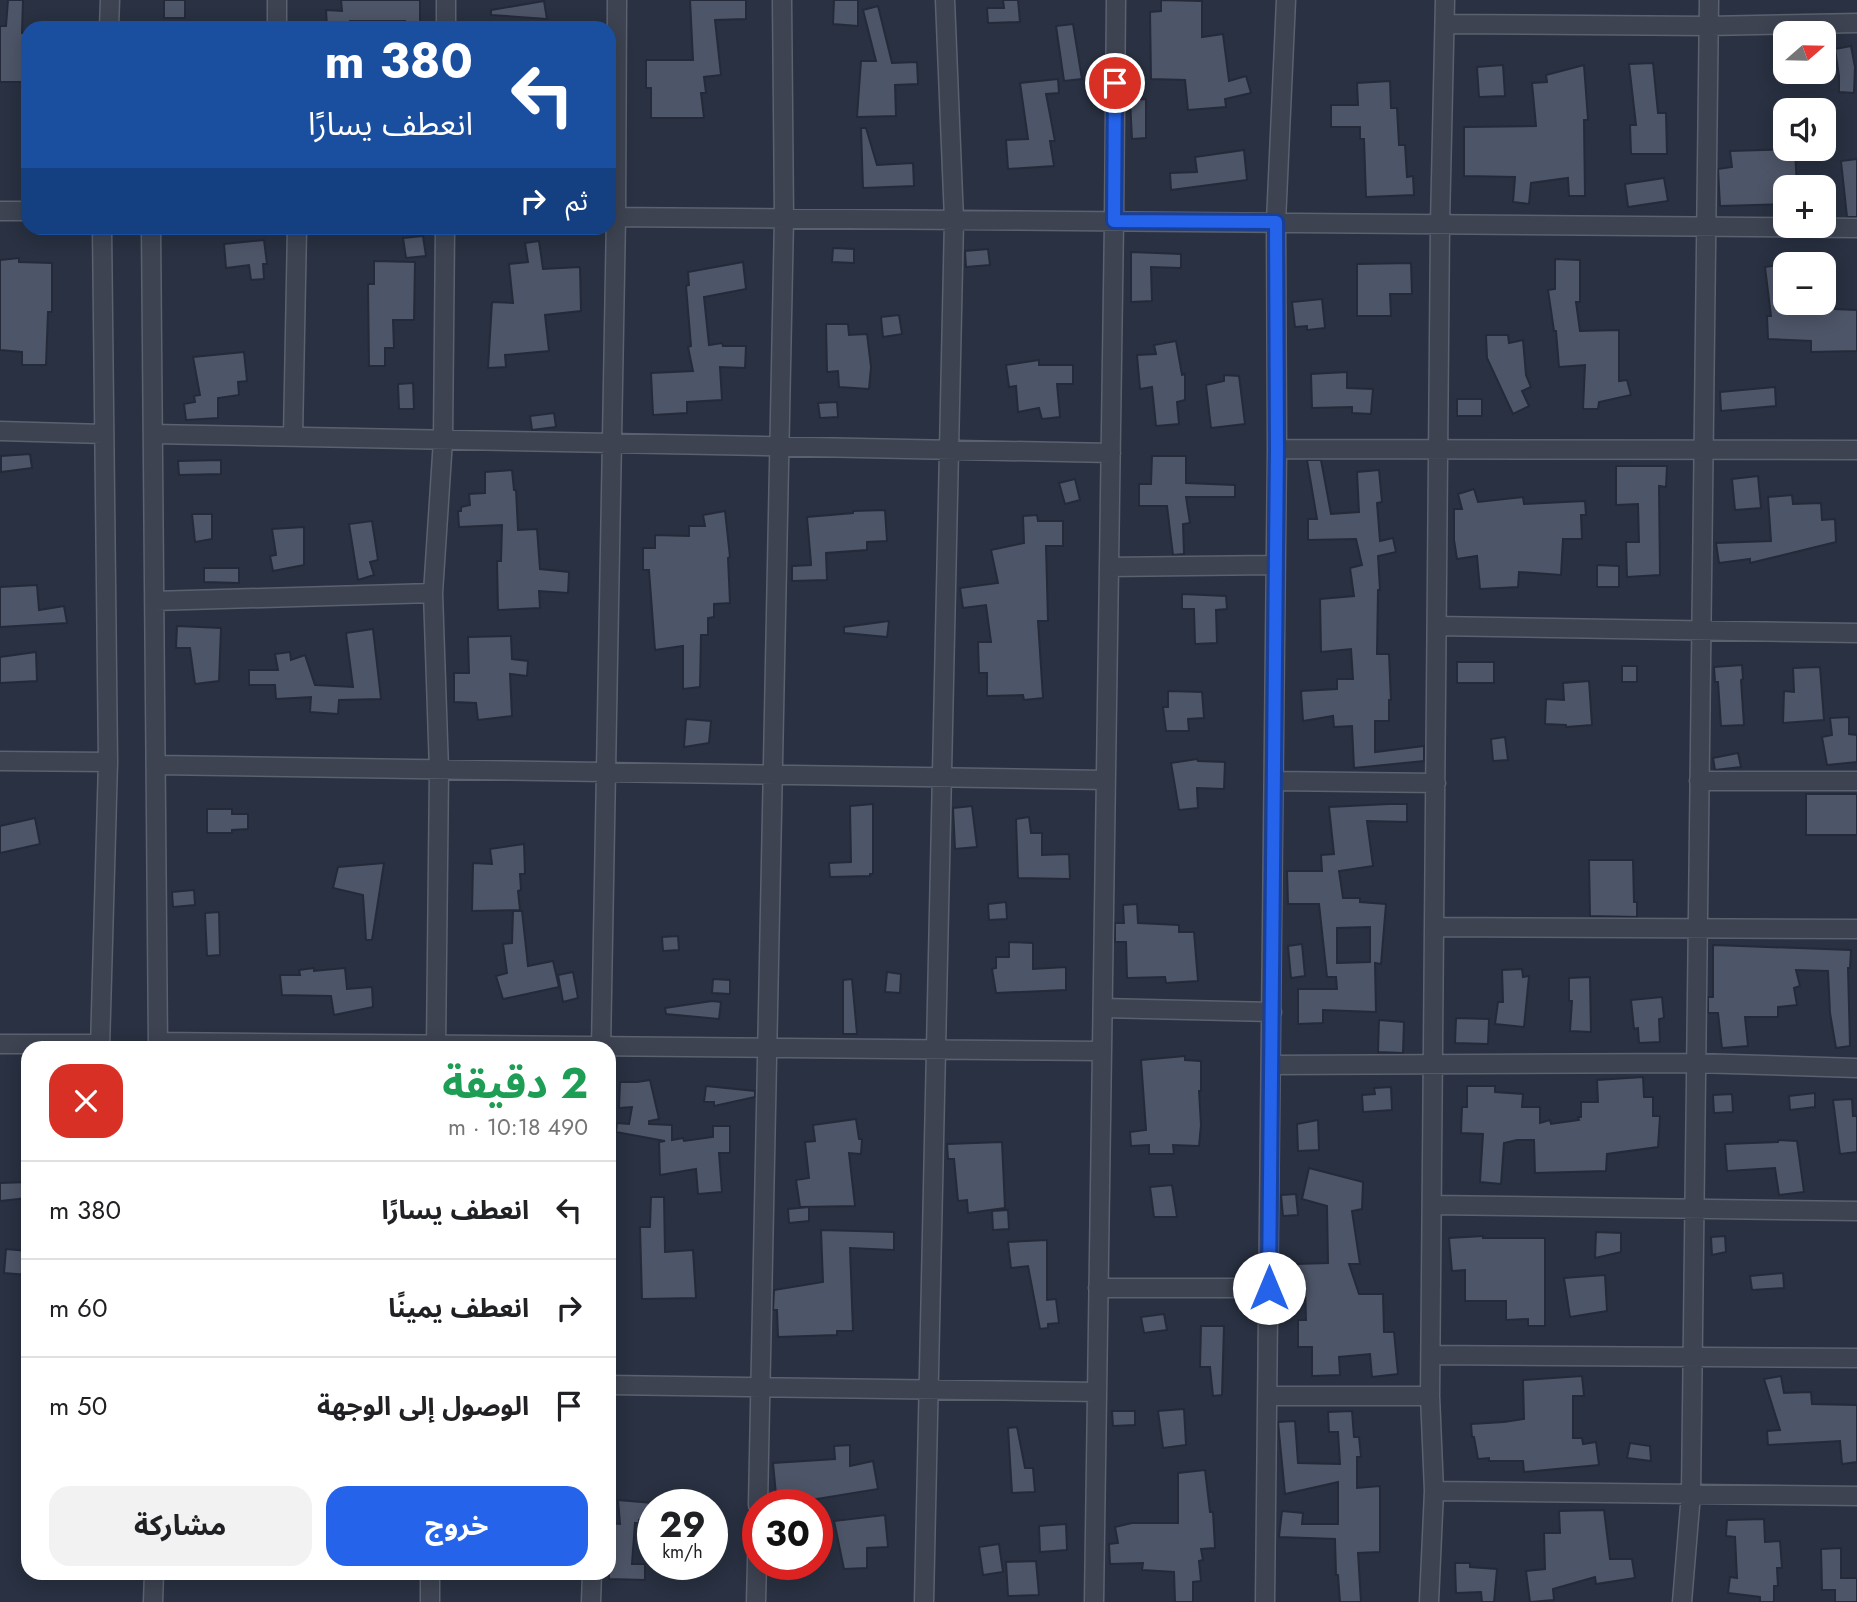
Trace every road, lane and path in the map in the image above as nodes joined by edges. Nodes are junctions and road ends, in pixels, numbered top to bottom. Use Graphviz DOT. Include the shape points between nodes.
graph roads {
  1 [pos="110,0"];
  2 [pos="277,0"];
  3 [pos="446,0"];
  4 [pos="617,0"];
  5 [pos="782,0"];
  6 [pos="945,0"];
  7 [pos="1115,0"];
  8 [pos="1286,0"];
  9 [pos="1445,0"];
  10 [pos="1709,0"];
  11 [pos="109,21"];
  12 [pos="277,21"];
  13 [pos="446,21"];
  14 [pos="1857,23"];
  15 [pos="1444,24"];
  16 [pos="1708,26"];
  17 [pos="616,43"];
  18 [pos="0,211"];
  19 [pos="21,211"];
  20 [pos="616,217"];
  21 [pos="784,219"];
  22 [pos="954,220"];
  23 [pos="1114,221"];
  24 [pos="1276,222"];
  25 [pos="1440,224"];
  26 [pos="1706,226"];
  27 [pos="1857,228"];
  28 [pos="102,235"];
  29 [pos="150,235"];
  30 [pos="297,235"];
  31 [pos="445,235"];
  32 [pos="612,235"];
  33 [pos="0,431"];
  34 [pos="153,434"];
  35 [pos="104,435"];
  36 [pos="293,437"];
  37 [pos="443,440"];
  38 [pos="612,443"];
  39 [pos="779,447"];
  40 [pos="1277,449"];
  41 [pos="1438,449"];
  42 [pos="949,450"];
  43 [pos="1703,450"];
  44 [pos="1857,450"];
  45 [pos="1111,453"];
  46 [pos="1275,565"];
  47 [pos="1109,567"];
  48 [pos="433,593"];
  49 [pos="154,601"];
  50 [pos="1437,626"];
  51 [pos="1701,631"];
  52 [pos="1857,633"];
  53 [pos="0,761"];
  54 [pos="108,762"];
  55 [pos="157,765"];
  56 [pos="439,770"];
  57 [pos="606,772"];
  58 [pos="773,775"];
  59 [pos="942,777"];
  60 [pos="1106,780"];
  61 [pos="1274,781"];
  62 [pos="1699,781"];
  63 [pos="1857,781"];
  64 [pos="1436,783"];
  65 [pos="1434,927"];
  66 [pos="1698,929"];
  67 [pos="1857,929"];
  68 [pos="1103,1008"];
  69 [pos="1272,1012"];
  70 [pos="100,1041"];
  71 [pos="158,1041"];
  72 [pos="436,1041"];
  73 [pos="601,1041"];
  74 [pos="0,1044"];
  75 [pos="21,1044"];
  76 [pos="616,1047"];
  77 [pos="767,1048"];
  78 [pos="936,1050"];
  79 [pos="1102,1051"];
  80 [pos="1433,1063"];
  81 [pos="1696,1063"];
  82 [pos="1271,1065"];
  83 [pos="1857,1068"];
  84 [pos="1432,1205"];
  85 [pos="1694,1209"];
  86 [pos="1857,1211"];
  87 [pos="1098,1288"];
  88 [pos="1269,1288"];
  89 [pos="1431,1355"];
  90 [pos="1857,1358"];
  91 [pos="1693,1359"];
  92 [pos="616,1385"];
  93 [pos="760,1387"];
  94 [pos="929,1390"];
  95 [pos="1097,1392"];
  96 [pos="1268,1396"];
  97 [pos="1430,1396"];
  98 [pos="758,1489"];
  99 [pos="1434,1492"];
  100 [pos="1691,1494"];
  101 [pos="1857,1496"];
  102 [pos="153,1580"];
  103 [pos="430,1580"];
  104 [pos="592,1580"];
  105 [pos="757,1580"];
  106 [pos="153,1602"];
  107 [pos="430,1602"];
  108 [pos="591,1602"];
  109 [pos="756,1602"];
  110 [pos="924,1602"];
  111 [pos="1094,1602"];
  112 [pos="1265,1602"];
  113 [pos="1429,1602"];
  114 [pos="1682,1602"];
  1 -- 11 [label="street"];
  2 -- 12 [label="street"];
  3 -- 13 [label="street"];
  4 -- 17 [label="street"];
  5 -- 21 [label="street"];
  6 -- 22 [label="street"];
  7 -- 23 [label="street"];
  8 -- 24 [label="street"];
  9 -- 15 [label="street"];
  10 -- 16 [label="street"];
  14 -- 16 [label="street"];
  15 -- 16 [label="street"];
  15 -- 25 [label="street"];
  16 -- 26 [label="street"];
  18 -- 19 [label="street"];
  20 -- 21 [label="street"];
  21 -- 22 [label="street"];
  21 -- 39 [label="street"];
  22 -- 23 [label="street"];
  22 -- 42 [label="street"];
  23 -- 24 [label="street"];
  23 -- 45 [label="street"];
  24 -- 25 [label="street"];
  24 -- 40 [label="street"];
  25 -- 26 [label="street"];
  25 -- 41 [label="street"];
  26 -- 27 [label="street"];
  26 -- 43 [label="street"];
  28 -- 35 [label="street"];
  29 -- 34 [label="street"];
  30 -- 36 [label="street"];
  31 -- 37 [label="street"];
  32 -- 38 [label="street"];
  33 -- 35 [label="street"];
  34 -- 36 [label="street"];
  34 -- 49 [label="street"];
  35 -- 54 [label="street"];
  36 -- 37 [label="street"];
  37 -- 38 [label="street"];
  37 -- 48 [label="street"];
  38 -- 39 [label="street"];
  38 -- 57 [label="street"];
  39 -- 42 [label="street"];
  39 -- 58 [label="street"];
  40 -- 41 [label="street"];
  40 -- 46 [label="street"];
  41 -- 43 [label="street"];
  41 -- 50 [label="street"];
  42 -- 45 [label="street"];
  42 -- 59 [label="street"];
  43 -- 44 [label="street"];
  43 -- 51 [label="street"];
  45 -- 47 [label="street"];
  46 -- 47 [label="street"];
  46 -- 61 [label="street"];
  47 -- 60 [label="street"];
  48 -- 49 [label="street"];
  48 -- 56 [label="street"];
  49 -- 55 [label="street"];
  50 -- 51 [label="street"];
  50 -- 64 [label="street"];
  51 -- 52 [label="street"];
  51 -- 62 [label="street"];
  53 -- 54 [label="street"];
  54 -- 70 [label="street"];
  55 -- 56 [label="street"];
  55 -- 71 [label="street"];
  56 -- 57 [label="street"];
  56 -- 72 [label="street"];
  57 -- 58 [label="street"];
  57 -- 73 [label="street"];
  58 -- 59 [label="street"];
  58 -- 77 [label="street"];
  59 -- 60 [label="street"];
  59 -- 78 [label="street"];
  60 -- 68 [label="street"];
  61 -- 64 [label="street"];
  61 -- 69 [label="street"];
  62 -- 63 [label="street"];
  62 -- 66 [label="street"];
  64 -- 65 [label="street"];
  65 -- 66 [label="street"];
  65 -- 80 [label="street"];
  66 -- 67 [label="street"];
  66 -- 81 [label="street"];
  68 -- 69 [label="street"];
  68 -- 79 [label="street"];
  69 -- 82 [label="street"];
  74 -- 75 [label="street"];
  76 -- 77 [label="street"];
  77 -- 78 [label="street"];
  77 -- 93 [label="street"];
  78 -- 79 [label="street"];
  78 -- 94 [label="street"];
  79 -- 87 [label="street"];
  80 -- 81 [label="street"];
  80 -- 82 [label="street"];
  80 -- 84 [label="street"];
  81 -- 83 [label="street"];
  81 -- 85 [label="street"];
  82 -- 88 [label="street"];
  84 -- 85 [label="street"];
  84 -- 89 [label="street"];
  85 -- 86 [label="street"];
  85 -- 91 [label="street"];
  87 -- 88 [label="street"];
  87 -- 95 [label="street"];
  88 -- 96 [label="street"];
  89 -- 91 [label="street"];
  89 -- 97 [label="street"];
  90 -- 91 [label="street"];
  91 -- 100 [label="street"];
  92 -- 93 [label="street"];
  93 -- 94 [label="street"];
  93 -- 98 [label="street"];
  94 -- 95 [label="street"];
  94 -- 110 [label="street"];
  95 -- 111 [label="street"];
  96 -- 97 [label="street"];
  96 -- 112 [label="street"];
  97 -- 99 [label="street"];
  99 -- 100 [label="street"];
  99 -- 113 [label="street"];
  100 -- 101 [label="street"];
  100 -- 114 [label="street"];
  102 -- 106 [label="street"];
  103 -- 107 [label="street"];
  104 -- 108 [label="street"];
  105 -- 109 [label="street"];
}
